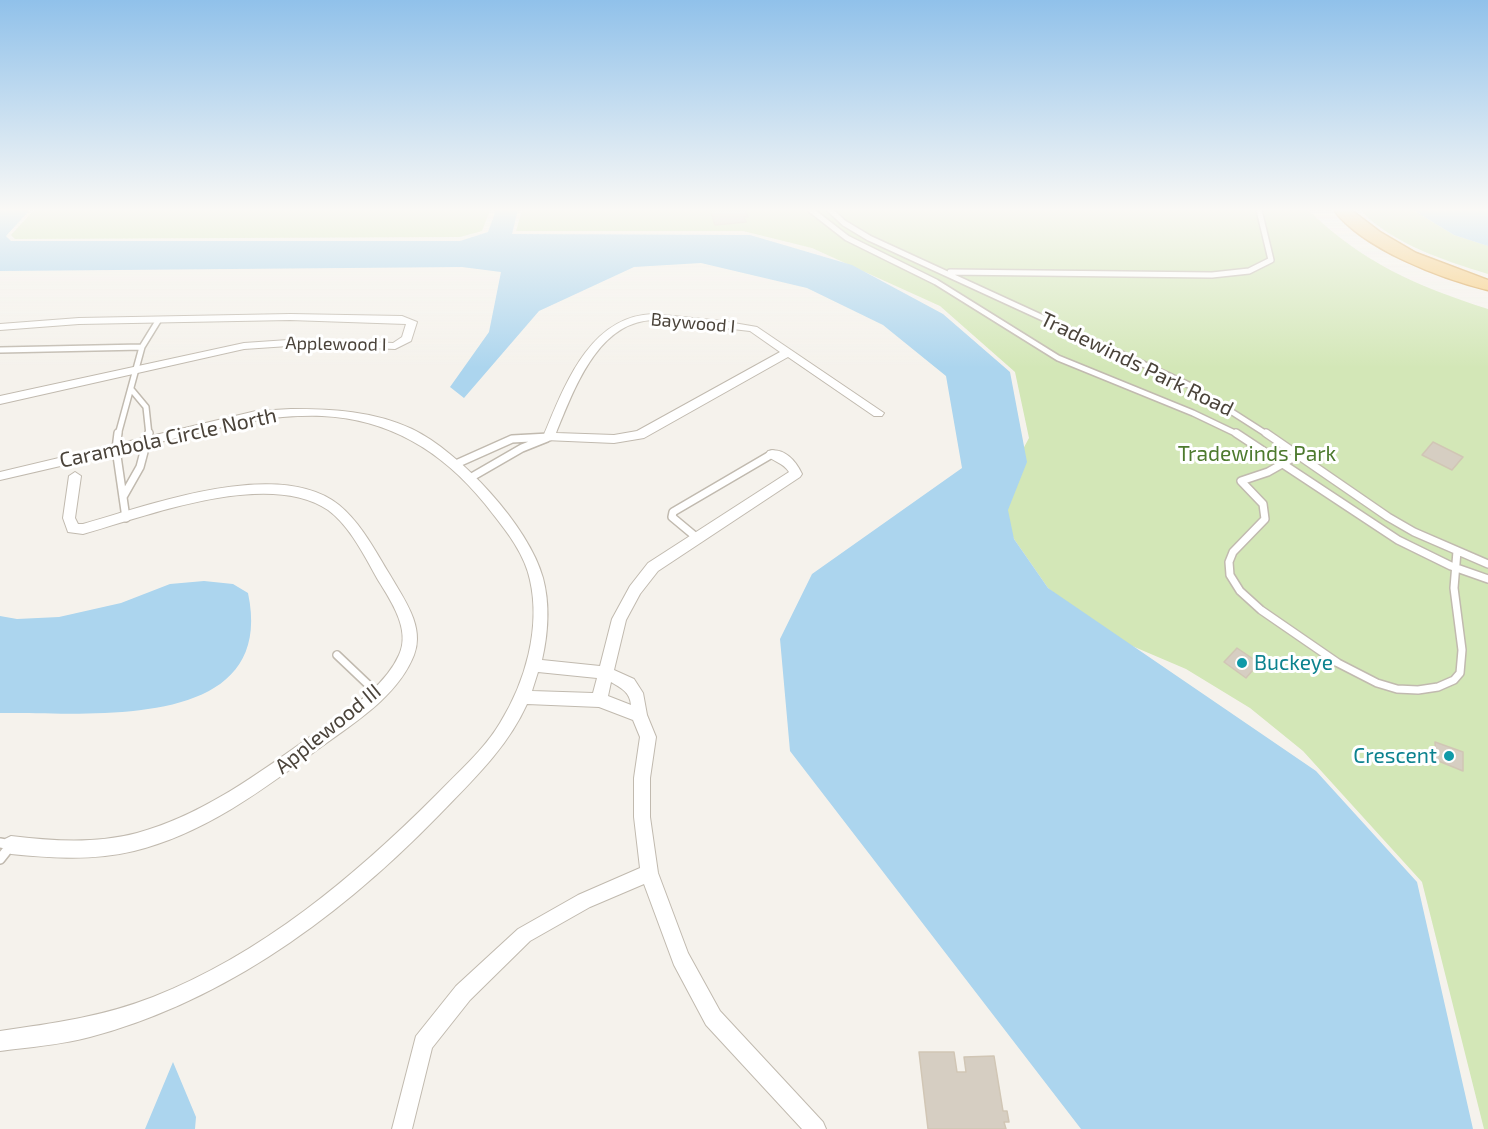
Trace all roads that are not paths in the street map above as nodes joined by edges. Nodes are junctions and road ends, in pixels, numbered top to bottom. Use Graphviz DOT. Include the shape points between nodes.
graph roads {
  1 [pos="897,263"];
  2 [pos="923,263"];
  3 [pos="925,263"];
  4 [pos="1266,263"];
  5 [pos="1426,263"];
  6 [pos="1449,263"];
  7 [pos="934,268"];
  8 [pos="916,272"];
  9 [pos="1488,276"];
  10 [pos="1488,285"];
  11 [pos="158,321"];
  12 [pos="0,327"];
  13 [pos="141,347"];
  14 [pos="0,350"];
  15 [pos="787,353"];
  16 [pos="138,369"];
  17 [pos="131,389"];
  18 [pos="0,400"];
  19 [pos="878,413"];
  20 [pos="549,437"];
  21 [pos="148,441"];
  22 [pos="116,449"];
  23 [pos="772,454"];
  24 [pos="1298,455"];
  25 [pos="1284,463"];
  26 [pos="456,464"];
  27 [pos="0,476"];
  28 [pos="75,476"];
  29 [pos="470,478"];
  30 [pos="123,497"];
  31 [pos="126,518"];
  32 [pos="696,537"];
  33 [pos="1457,551"];
  34 [pos="1488,564"];
  35 [pos="1453,569"];
  36 [pos="1488,579"];
  37 [pos="338,655"];
  38 [pos="532,665"];
  39 [pos="606,673"];
  40 [pos="376,692"];
  41 [pos="521,697"];
  42 [pos="599,700"];
  43 [pos="639,715"];
  44 [pos="5,844"];
  45 [pos="0,859"];
  46 [pos="650,873"];
  47 [pos="0,1041"];
  48 [pos="402,1129"];
  49 [pos="816,1129"];
  1 -- 8 [label="lane, Tradewinds Park Road"];
  2 -- 7 [label="lane, Tradewinds Park Road"];
  3 -- 4 [label="lane, Tradewinds Park Road" via="962,274 1236,273"];
  5 -- 10 [label="highway"];
  6 -- 9 [label="highway"];
  7 -- 8 [label="lane"];
  7 -- 24 [label="lane, Tradewinds Park Road" via="1193,387"];
  8 -- 25 [label="lane, Tradewinds Park Road" via="1079,368 1231,430"];
  11 -- 12 [label="street, Applewood I"];
  11 -- 13 [label="lane"];
  11 -- 16 [label="street, Applewood I" via="290,317 412,322 407,339 394,346 303,342 244,346"];
  13 -- 14 [label="lane"];
  13 -- 16 [label="lane"];
  15 -- 19 [label="street, Baywood I"];
  15 -- 20 [label="street" via="640,435 615,439"];
  15 -- 20 [label="street, Baywood I" via="753,330 735,325 648,317 630,321 612,330 596,346 563,401"];
  16 -- 17 [label="lane"];
  16 -- 18 [label="street, Applewood I"];
  17 -- 21 [label="lane" via="146,407"];
  17 -- 22 [label="lane"];
  20 -- 26 [label="lane" via="536,435 501,441"];
  20 -- 29 [label="lane"];
  21 -- 22 [label="street, Carambola Circle North"];
  21 -- 26 [label="street, Carambola Circle North" via="256,415 332,413 368,416 398,427 432,443"];
  21 -- 30 [label="lane" via="136,479"];
  22 -- 27 [label="street, Carambola Circle North"];
  22 -- 30 [label="lane"];
  23 -- 32 [label="lane" via="673,512 672,517"];
  23 -- 32 [label="street" via="794,467 796,474"];
  24 -- 25 [label="lane"];
  24 -- 33 [label="lane, Tradewinds Park Road" via="1388,517"];
  25 -- 35 [label="lane, Tradewinds Park Road" via="1349,509"];
  25 -- 35 [label="lane" via="1241,481 1261,501 1265,514 1262,524 1237,545 1228,567 1232,580 1250,602 1335,661 1373,681 1400,689 1416,691 1449,684 1459,676 1463,663"];
  26 -- 29 [label="street, Carambola Circle North"];
  28 -- 31 [label="street, Applewood III" via="69,518 73,528"];
  29 -- 38 [label="street, Carambola Circle North" via="520,542 537,578 539,647"];
  30 -- 31 [label="lane"];
  31 -- 40 [label="street, Applewood III" via="213,495 281,488 310,494 334,508 369,553 399,604 411,638 407,655 396,673"];
  32 -- 39 [label="street" via="653,567 635,590 619,619"];
  33 -- 34 [label="lane, Tradewinds Park Road"];
  33 -- 35 [label="lane"];
  35 -- 36 [label="lane, Tradewinds Park Road"];
  37 -- 40 [label="lane"];
  38 -- 39 [label="street"];
  38 -- 41 [label="street, Carambola Circle North"];
  39 -- 42 [label="street"];
  39 -- 43 [label="street" via="629,684 638,698"];
  40 -- 44 [label="street, Applewood III" via="350,717 256,785 214,811 164,833 105,848"];
  41 -- 42 [label="street"];
  41 -- 47 [label="street, Carambola Circle North" via="508,726 437,805 377,863 301,922 238,963 160,1003 78,1030"];
  42 -- 43 [label="street"];
  43 -- 46 [label="street" via="648,737 642,817"];
  44 -- 45 [label="lane, Applewood III"];
  46 -- 48 [label="street" via="584,901 524,935 463,993 423,1043"];
  46 -- 49 [label="street" via="681,958 713,1018"];
}
